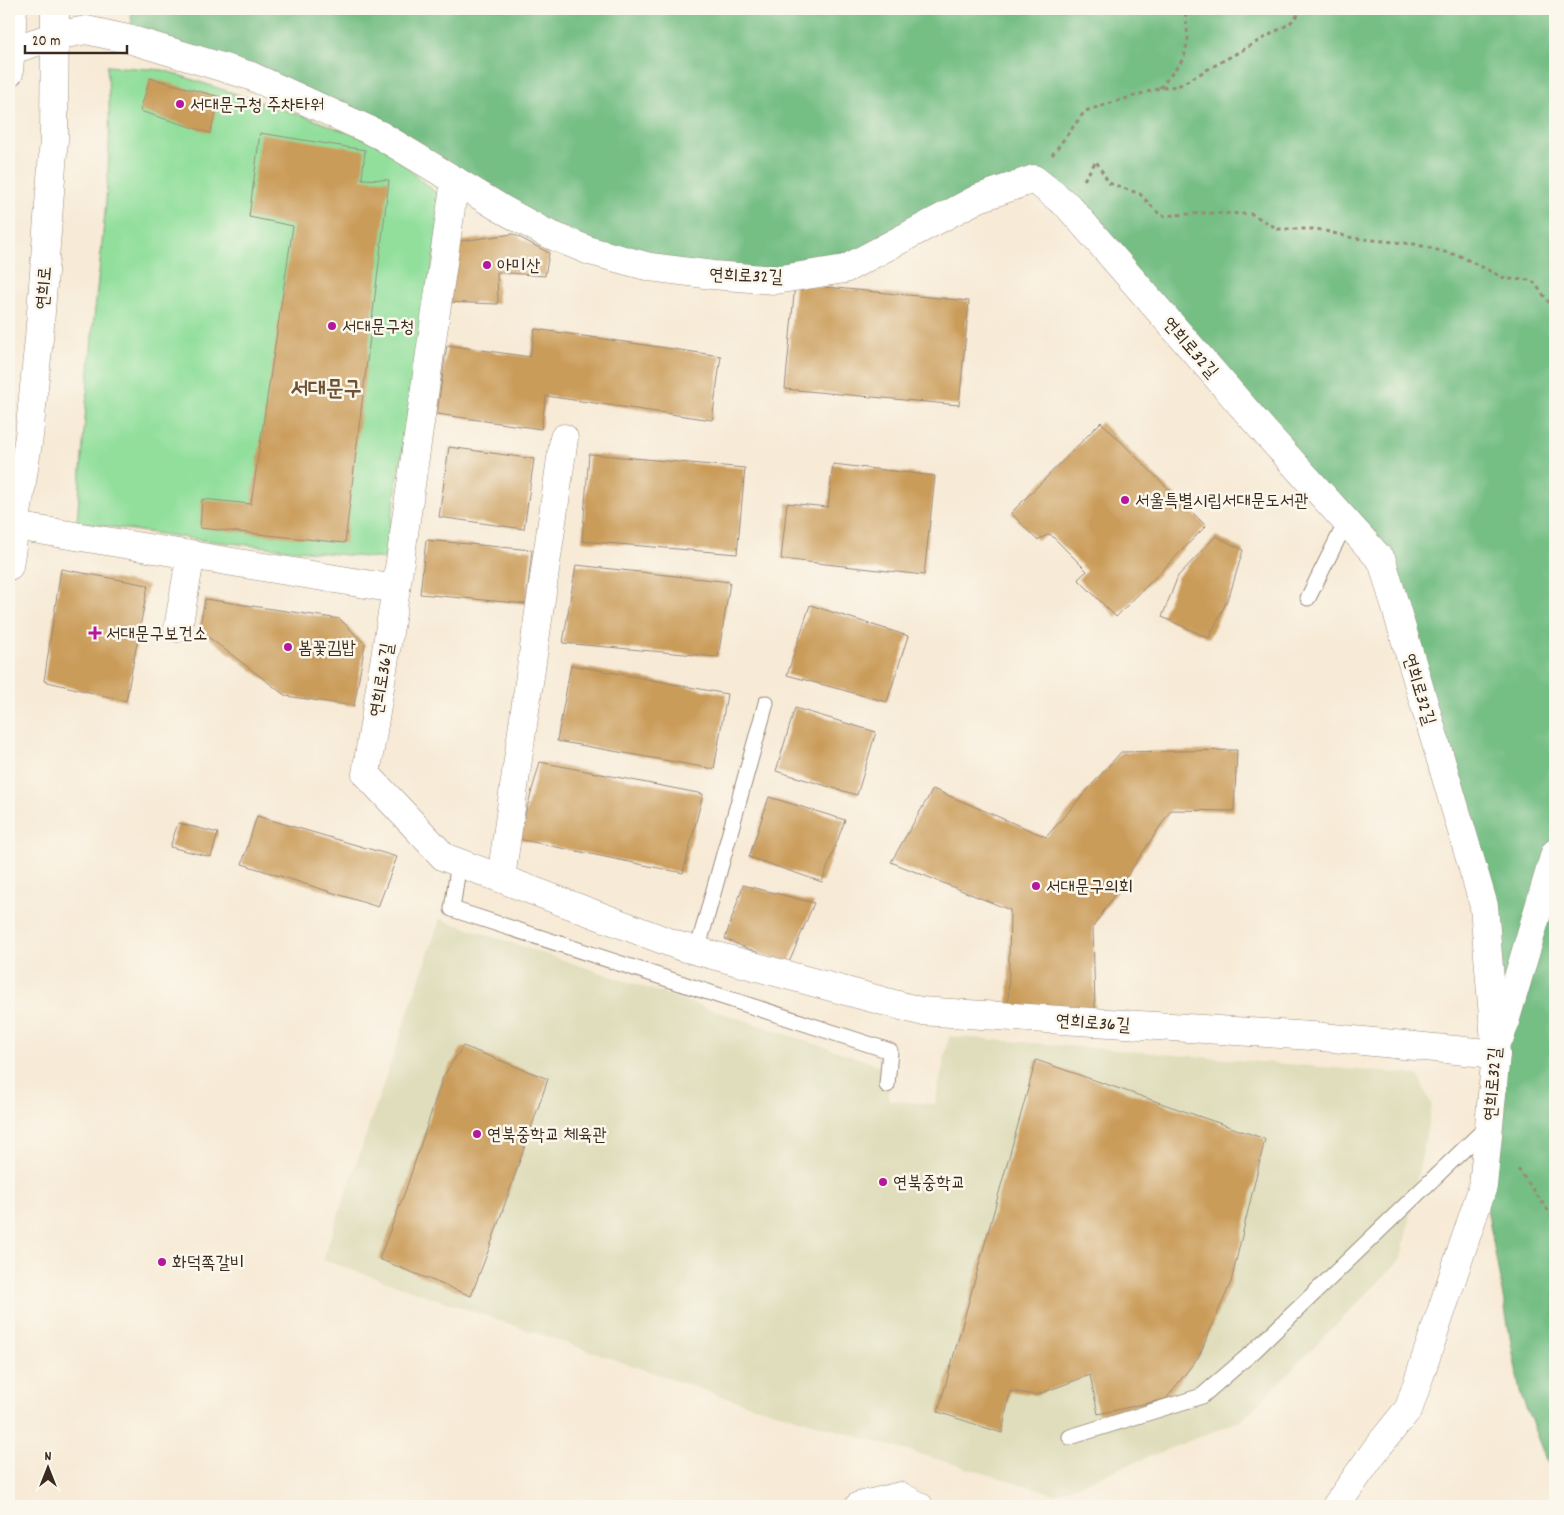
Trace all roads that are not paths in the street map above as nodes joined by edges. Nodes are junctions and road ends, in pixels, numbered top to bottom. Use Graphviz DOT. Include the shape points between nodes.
graph roads {
  1 [pos="13,9"];
  2 [pos="55,9"];
  3 [pos="55,36"];
  4 [pos="9,58"];
  5 [pos="455,180"];
  6 [pos="564,438"];
  7 [pos="1346,522"];
  8 [pos="16,526"];
  9 [pos="192,554"];
  10 [pos="9,566"];
  11 [pos="396,589"];
  12 [pos="1308,598"];
  13 [pos="178,628"];
  14 [pos="766,703"];
  15 [pos="1555,853"];
  16 [pos="459,862"];
  17 [pos="501,878"];
  18 [pos="696,951"];
  19 [pos="1496,1054"];
  20 [pos="887,1085"];
  21 [pos="1489,1125"];
  22 [pos="1070,1437"];
  23 [pos="859,1506"];
  24 [pos="919,1506"];
  25 [pos="1336,1506"];
  1 -- 4 [label="street"];
  2 -- 3 [label="street, 연희로"];
  3 -- 4 [label="street, 연희로32길"];
  3 -- 5 [label="street, 연희로32길" via="86,30 132,40 251,76 380,135"];
  3 -- 8 [label="street, 연희로" via="54,139 40,338"];
  5 -- 7 [label="street, 연희로32길" via="546,233 590,251 650,267 775,280 846,269 979,198 1034,179 1068,206"];
  5 -- 11 [label="street"];
  6 -- 17 [label="street"];
  7 -- 12 [label="lane"];
  7 -- 19 [label="street, 연희로32길" via="1382,560 1484,906"];
  8 -- 9 [label="street"];
  8 -- 10 [label="street, 연희로"];
  9 -- 11 [label="street"];
  9 -- 13 [label="street"];
  11 -- 16 [label="street, 연희로36길" via="366,774 444,857"];
  14 -- 18 [label="lane"];
  15 -- 19 [label="street"];
  16 -- 17 [label="street, 연희로36길"];
  16 -- 20 [label="lane" via="452,908 890,1051"];
  17 -- 18 [label="street, 연희로36길"];
  18 -- 19 [label="street, 연희로36길" via="920,1012 1312,1036"];
  19 -- 21 [label="street, 연희로32길"];
  21 -- 22 [label="lane" via="1255,1350 1202,1396"];
  21 -- 25 [label="street, 연희로32길" via="1483,1186 1409,1408"];
  23 -- 24 [label="street" via="900,1496"];
}
